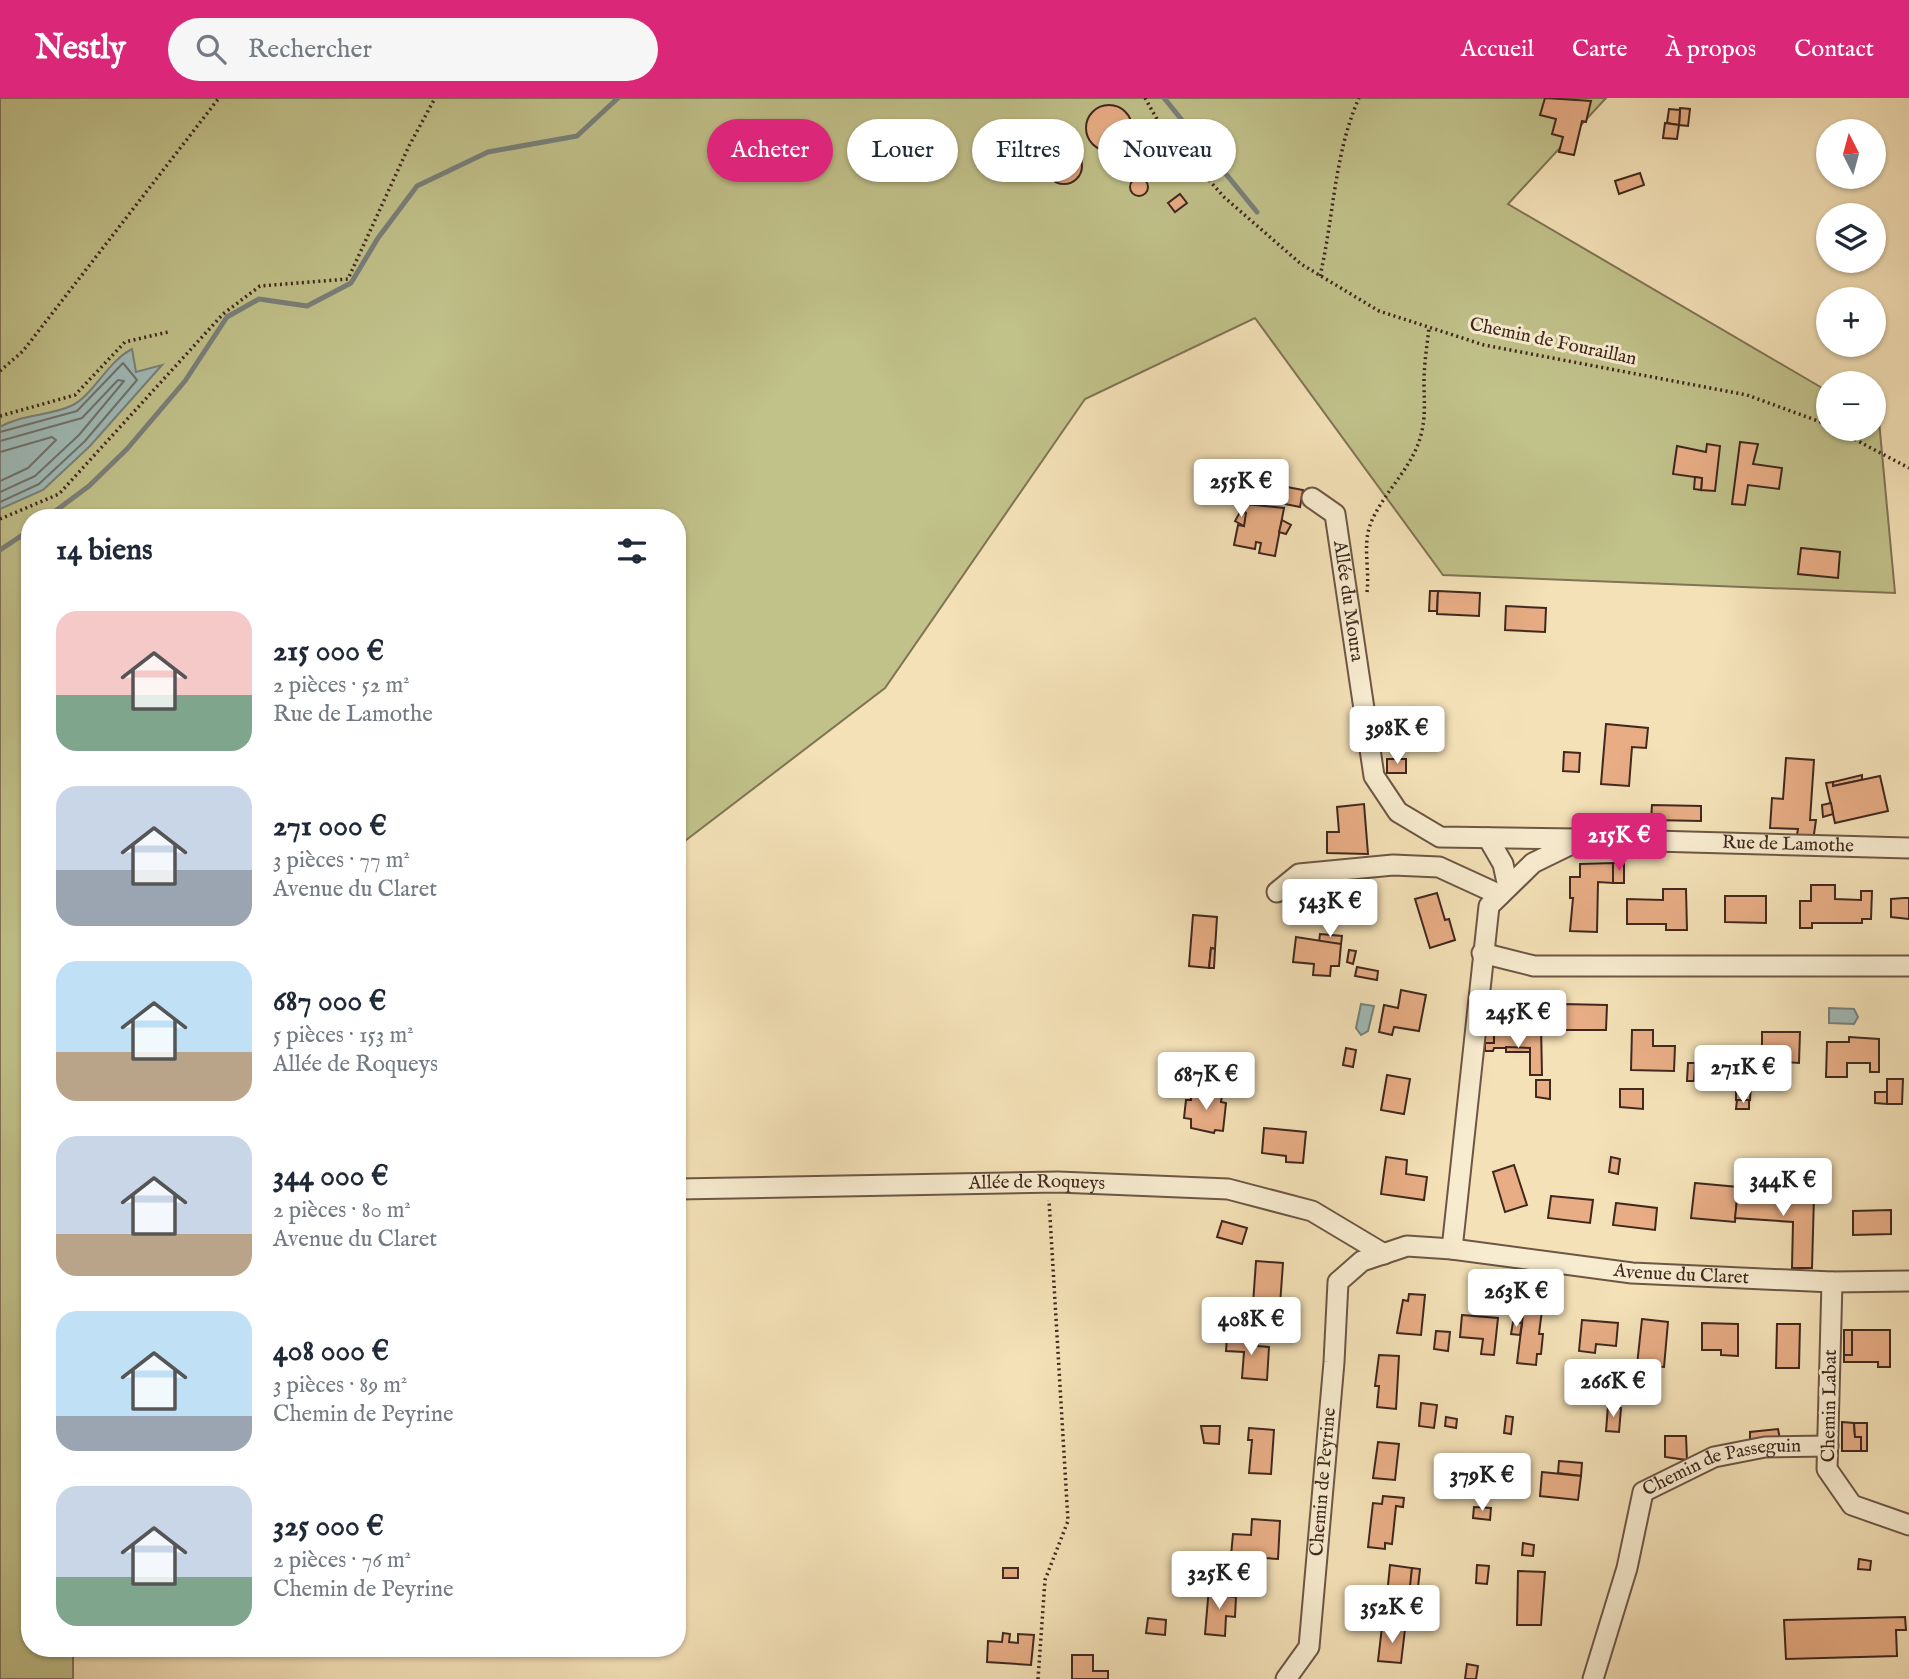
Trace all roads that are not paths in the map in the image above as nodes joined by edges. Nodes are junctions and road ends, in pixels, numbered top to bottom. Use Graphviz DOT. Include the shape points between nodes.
graph roads {
  1 [pos="1312,498"];
  2 [pos="1488,838"];
  3 [pos="1582,839"];
  4 [pos="1909,848"];
  5 [pos="1504,891"];
  6 [pos="1277,892"];
  7 [pos="1482,953"];
  8 [pos="1909,966"];
  9 [pos="686,1189"];
  10 [pos="1452,1249"];
  11 [pos="1384,1254"];
  12 [pos="1909,1281"];
  13 [pos="1832,1282"];
  14 [pos="1334,1362"];
  15 [pos="1828,1446"];
  16 [pos="1909,1525"];
  17 [pos="1286,1679"];
  18 [pos="1593,1679"];
  1 -- 2 [label="street, Allée du Moura" via="1335,514 1374,776 1398,811 1440,837"];
  2 -- 3 [label="street, Allée du Moura"];
  2 -- 5 [label="street" via="1503,864"];
  3 -- 4 [label="street, Rue de Lamothe"];
  3 -- 5 [label="street, Rue de Lamothe" via="1533,863"];
  5 -- 6 [label="street" via="1439,867 1393,865 1300,874"];
  5 -- 7 [label="street, Rue de Lamothe" via="1489,906"];
  7 -- 8 [label="street" via="1534,966"];
  7 -- 10 [label="street, Rue de Lamothe"];
  9 -- 11 [label="street, Allée de Roqueys" via="1058,1182 1228,1189 1312,1211"];
  10 -- 11 [label="street, Avenue du Claret" via="1407,1247"];
  10 -- 13 [label="street, Avenue du Claret" via="1632,1273"];
  11 -- 14 [label="street, Avenue du Claret" via="1362,1261 1338,1282"];
  12 -- 13 [label="street, Avenue du Claret"];
  13 -- 15 [label="street, Chemin Labat"];
  14 -- 17 [label="street, Chemin de Peyrine" via="1309,1647"];
  15 -- 16 [label="street, Chemin Labat" via="1827,1469 1853,1505"];
  15 -- 18 [label="street, Chemin de Passeguin" via="1765,1447 1714,1457 1643,1492 1627,1568"];
}
